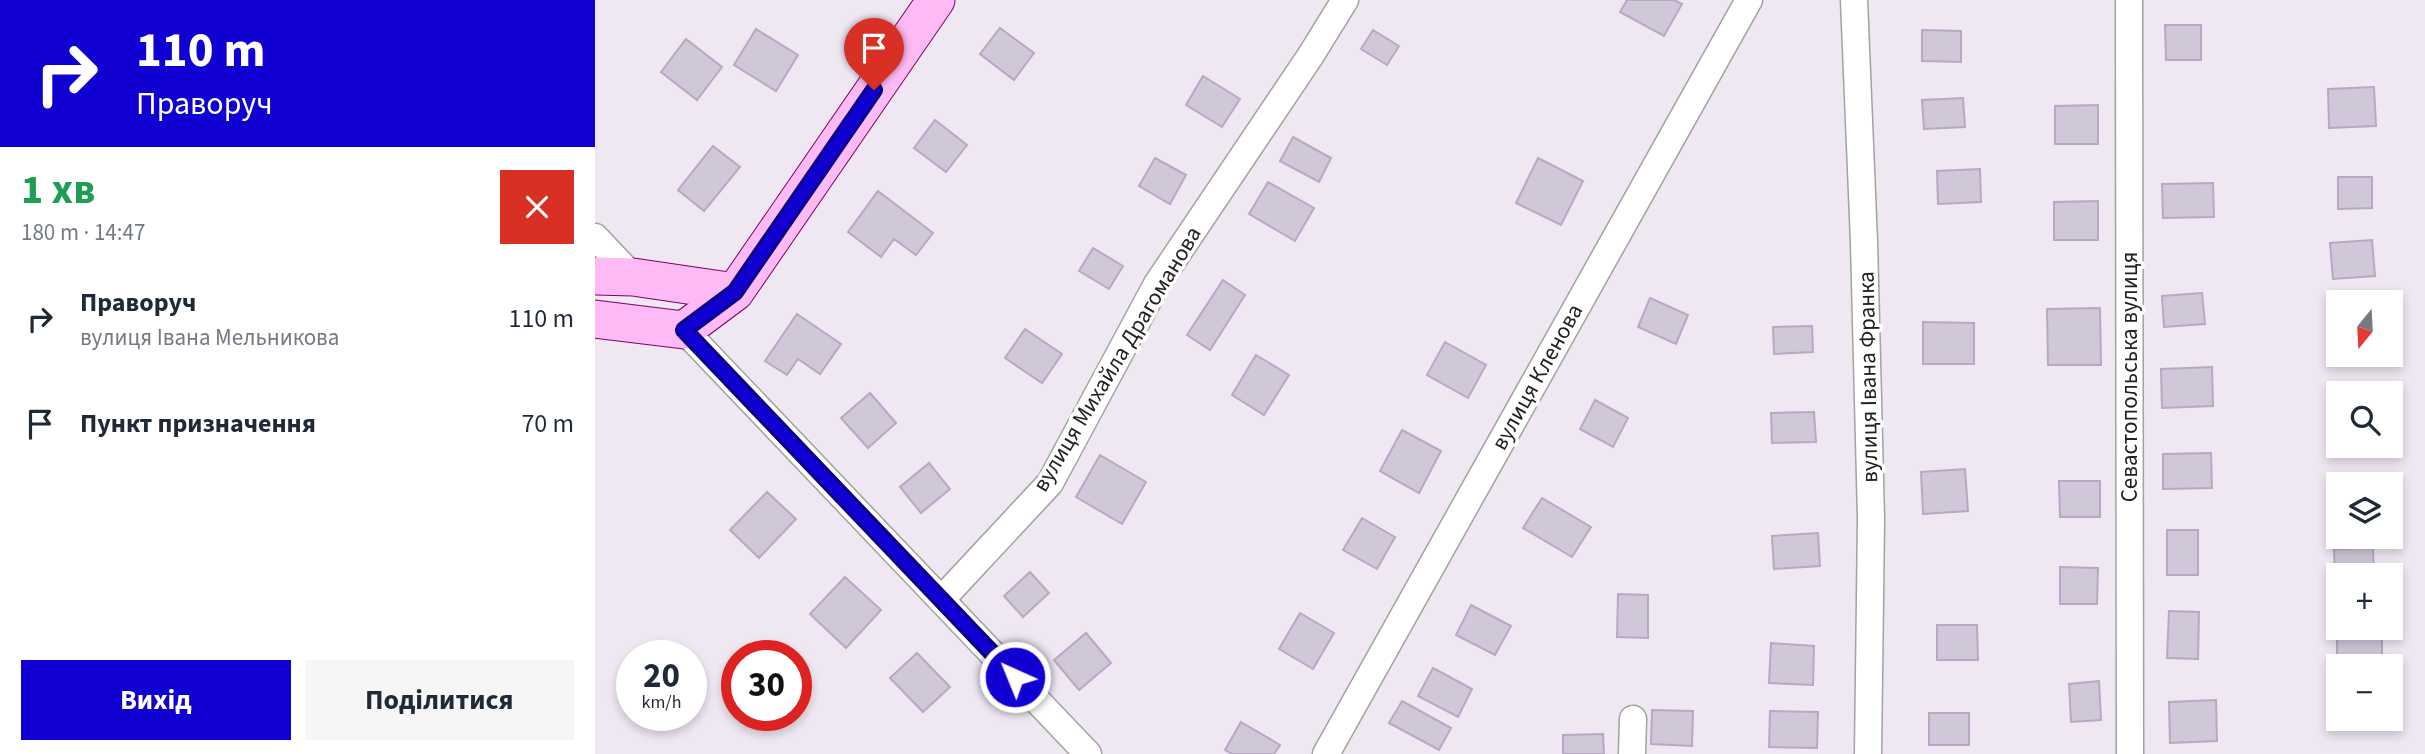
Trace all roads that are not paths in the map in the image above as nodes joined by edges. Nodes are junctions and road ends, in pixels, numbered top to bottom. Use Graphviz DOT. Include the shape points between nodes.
graph roads {
  1 [pos="936,0"];
  2 [pos="1345,0"];
  3 [pos="1749,0"];
  4 [pos="1854,0"];
  5 [pos="2129,0"];
  6 [pos="595,237"];
  7 [pos="595,276"];
  8 [pos="633,277"];
  9 [pos="735,292"];
  10 [pos="595,319"];
  11 [pos="684,330"];
  12 [pos="941,600"];
  13 [pos="1633,719"];
  14 [pos="1088,754"];
  15 [pos="1327,754"];
  16 [pos="1632,754"];
  17 [pos="1868,754"];
  18 [pos="2130,754"];
  1 -- 9 [label="street"];
  2 -- 12 [label="street, вулиця Михайла Драгоманова" via="1157,284 1050,483"];
  3 -- 15 [label="street, вулиця Кленова"];
  4 -- 17 [label="street, вулиця Івана Франка" via="1871,519"];
  5 -- 18 [label="street, Севастопольська вулиця"];
  6 -- 8 [label="street"];
  7 -- 8 [label="street"];
  8 -- 9 [label="street"];
  8 -- 11 [label="street"];
  9 -- 11 [label="street"];
  10 -- 11 [label="street"];
  11 -- 12 [label="street"];
  12 -- 14 [label="street"];
  13 -- 16 [label="street"];
}
